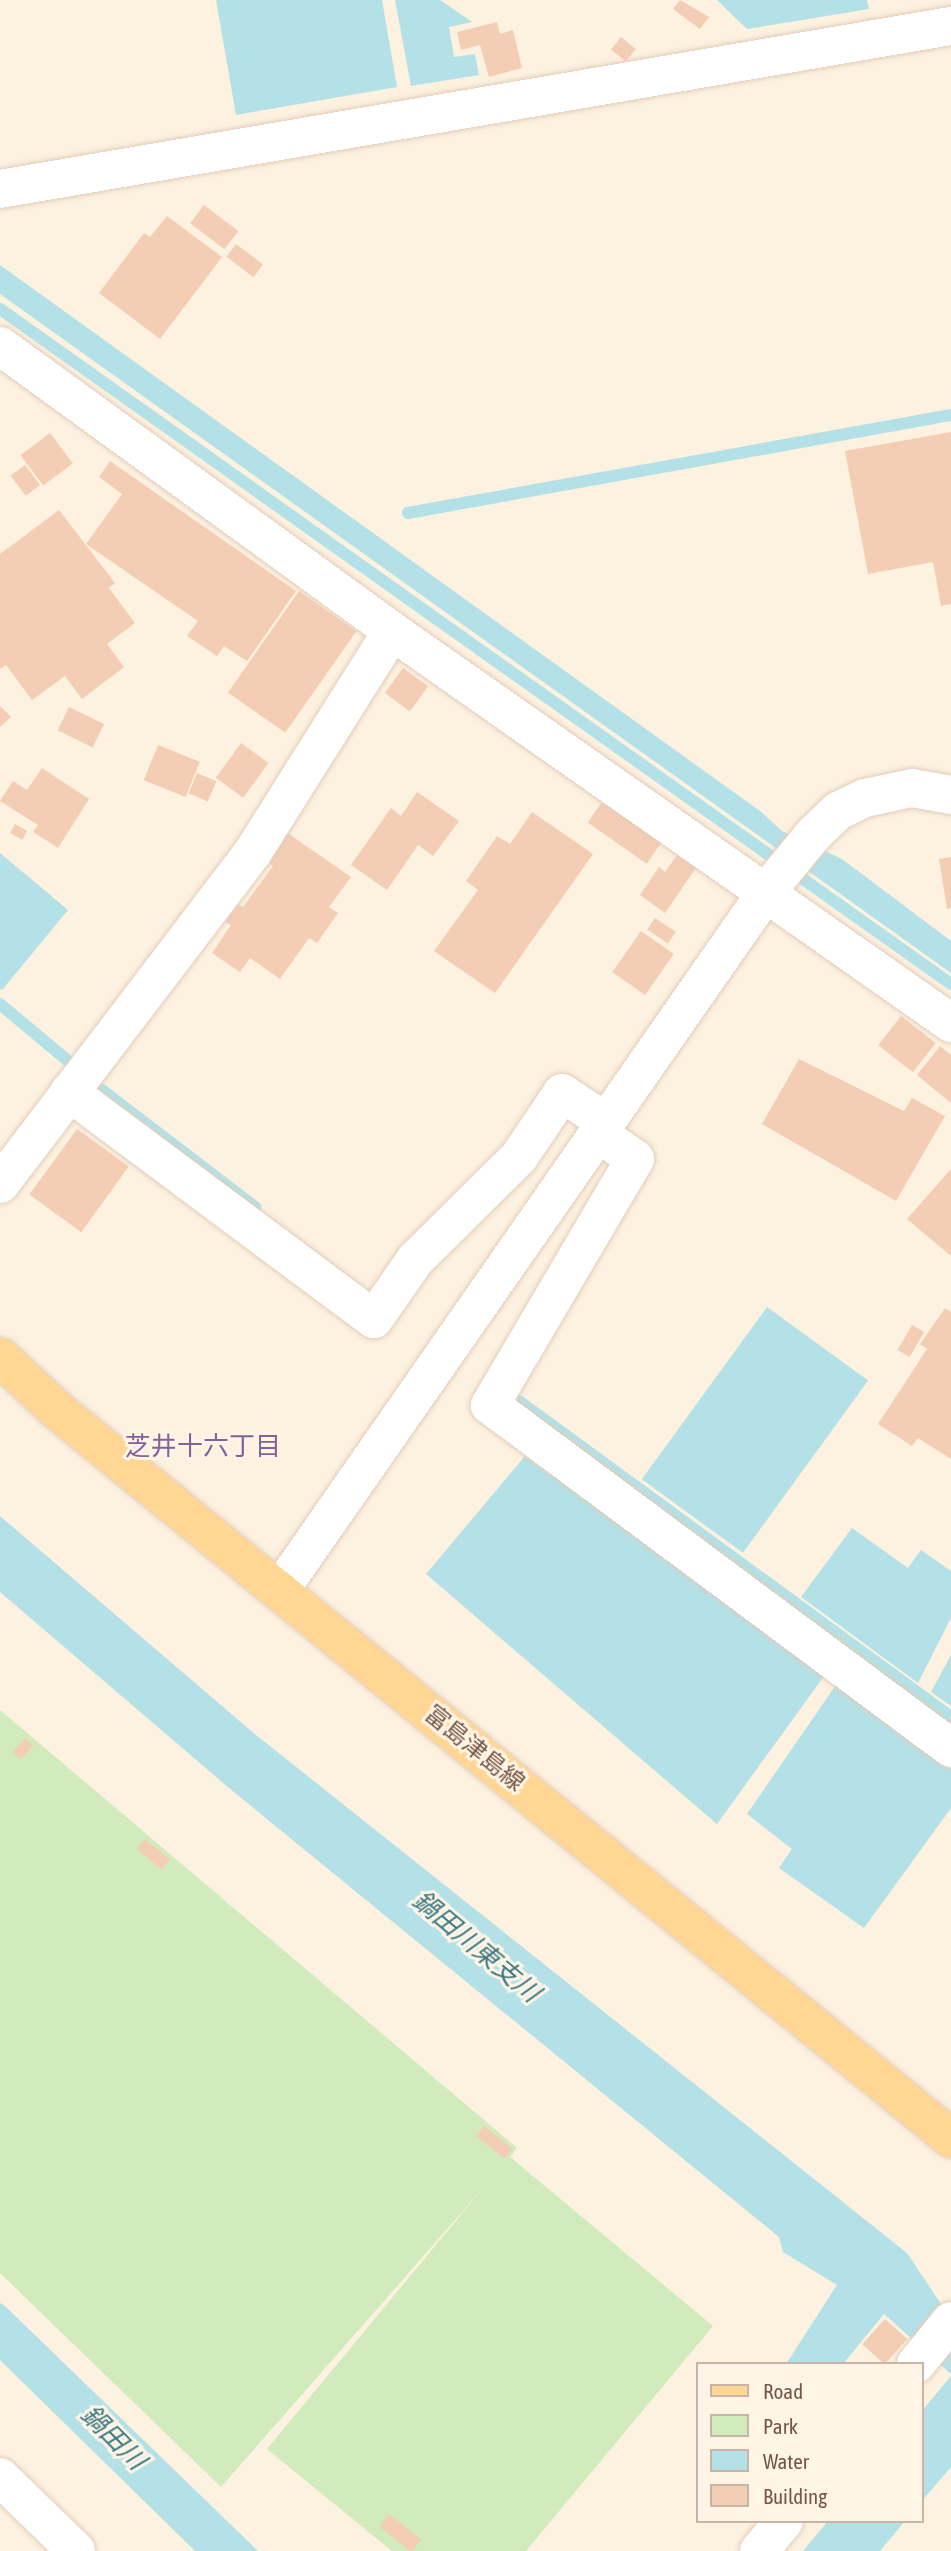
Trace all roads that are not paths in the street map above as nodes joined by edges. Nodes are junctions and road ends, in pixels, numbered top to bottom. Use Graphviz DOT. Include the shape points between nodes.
graph roads {
  1 [pos="951,26"];
  2 [pos="0,183"];
  3 [pos="0,189"];
  4 [pos="0,346"];
  5 [pos="392,631"];
  6 [pos="951,795"];
  7 [pos="772,885"];
  8 [pos="951,1023"];
  9 [pos="69,1092"];
  10 [pos="602,1128"];
  11 [pos="0,1184"];
  12 [pos="0,1357"];
  13 [pos="280,1590"];
  14 [pos="951,1748"];
  15 [pos="951,2138"];
  16 [pos="951,2321"];
  17 [pos="918,2362"];
  18 [pos="0,2477"];
  19 [pos="782,2523"];
  20 [pos="76,2551"];
  21 [pos="759,2551"];
  1 -- 3 [label="street"];
  2 -- 3 [label="street"];
  4 -- 5 [label="street"];
  5 -- 7 [label="street"];
  5 -- 9 [label="street" via="253,852"];
  6 -- 7 [label="street" via="912,788 865,798 838,811"];
  7 -- 8 [label="street"];
  7 -- 10 [label="street"];
  9 -- 10 [label="street" via="374,1318 415,1260 519,1157 562,1093"];
  9 -- 11 [label="street"];
  10 -- 13 [label="street"];
  10 -- 14 [label="street" via="635,1158 490,1405"];
  12 -- 13 [label="main road, 富島津島線"];
  13 -- 15 [label="main road, 富島津島線"];
  16 -- 17 [label="street"];
  18 -- 20 [label="street"];
  19 -- 21 [label="street"];
}
